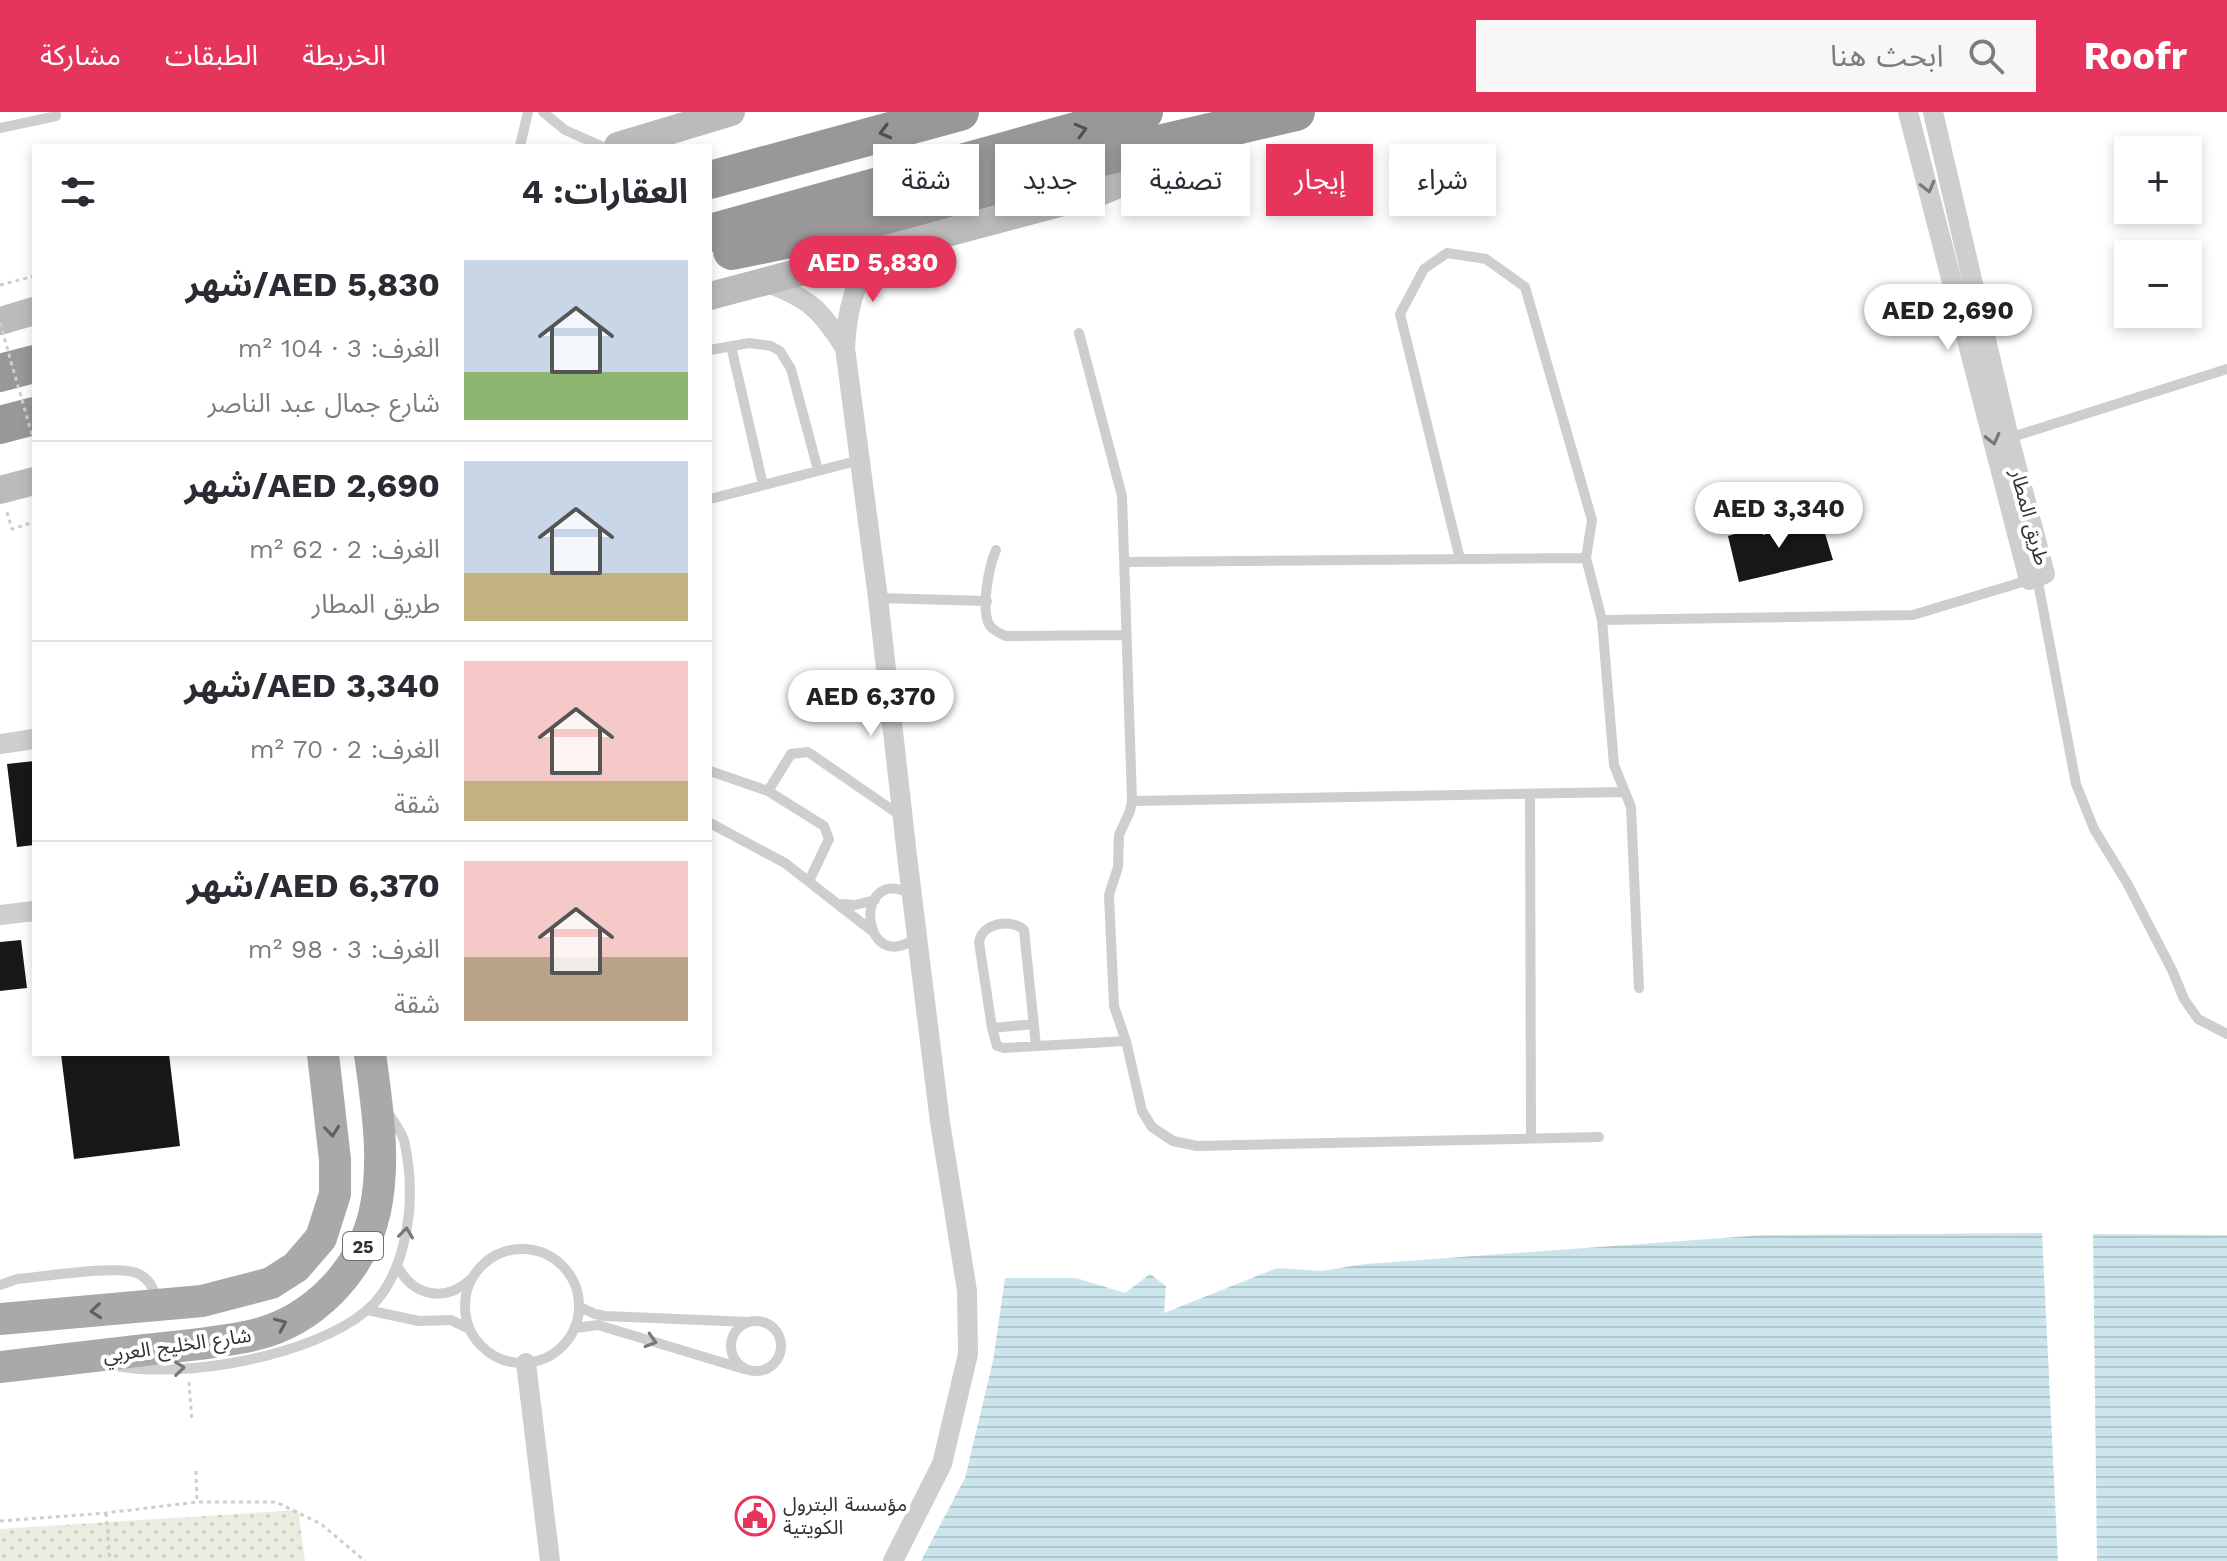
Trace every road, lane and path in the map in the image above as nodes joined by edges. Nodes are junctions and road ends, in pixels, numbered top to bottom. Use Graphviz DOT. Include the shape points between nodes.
graph roads {
  1 [pos="55,112"];
  2 [pos="528,112"];
  3 [pos="543,112"];
  4 [pos="731,112"];
  5 [pos="960,112"];
  6 [pos="1144,112"];
  7 [pos="1241,112"];
  8 [pos="1296,112"];
  9 [pos="1908,112"];
  10 [pos="1933,112"];
  11 [pos="0,128"];
  12 [pos="520,144"];
  13 [pos="596,144"];
  14 [pos="625,144"];
  15 [pos="712,179"];
  16 [pos="712,232"];
  17 [pos="874,251"];
  18 [pos="712,256"];
  19 [pos="32,277"];
  20 [pos="765,282"];
  21 [pos="0,285"];
  22 [pos="712,295"];
  23 [pos="32,312"];
  24 [pos="0,322"];
  25 [pos="1079,333"];
  26 [pos="731,346"];
  27 [pos="845,348"];
  28 [pos="712,350"];
  29 [pos="32,365"];
  30 [pos="2227,369"];
  31 [pos="0,373"];
  32 [pos="32,417"];
  33 [pos="0,425"];
  34 [pos="32,432"];
  35 [pos="32,435"];
  36 [pos="0,437"];
  37 [pos="2009,438"];
  38 [pos="860,460"];
  39 [pos="818,470"];
  40 [pos="32,482"];
  41 [pos="763,485"];
  42 [pos="0,490"];
  43 [pos="712,498"];
  44 [pos="32,523"];
  45 [pos="12,529"];
  46 [pos="996,550"];
  47 [pos="1586,558"];
  48 [pos="1460,559"];
  49 [pos="1124,562"];
  50 [pos="2033,578"];
  51 [pos="878,598"];
  52 [pos="987,601"];
  53 [pos="1602,620"];
  54 [pos="1126,635"];
  55 [pos="32,739"];
  56 [pos="0,744"];
  57 [pos="712,772"];
  58 [pos="768,791"];
  59 [pos="1625,792"];
  60 [pos="1530,794"];
  61 [pos="1132,801"];
  62 [pos="902,817"];
  63 [pos="712,824"];
  64 [pos="907,856"];
  65 [pos="810,879"];
  66 [pos="911,894"];
  67 [pos="879,896"];
  68 [pos="839,903"];
  69 [pos="32,911"];
  70 [pos="0,915"];
  71 [pos="872,931"];
  72 [pos="917,936"];
  73 [pos="1639,988"];
  74 [pos="1034,1024"];
  75 [pos="992,1028"];
  76 [pos="2227,1034"];
  77 [pos="1126,1041"];
  78 [pos="1036,1046"];
  79 [pos="323,1056"];
  80 [pos="370,1056"];
  81 [pos="375,1091"];
  82 [pos="1599,1137"];
  83 [pos="1531,1138"];
  84 [pos="397,1265"];
  85 [pos="471,1278"];
  86 [pos="0,1285"];
  87 [pos="202,1301"];
  88 [pos="156,1305"];
  89 [pos="580,1307"];
  90 [pos="367,1310"];
  91 [pos="0,1319"];
  92 [pos="749,1322"];
  93 [pos="576,1328"];
  94 [pos="470,1330"];
  95 [pos="197,1355"];
  96 [pos="526,1363"];
  97 [pos="0,1367"];
  98 [pos="744,1369"];
  99 [pos="192,1422"];
  100 [pos="196,1471"];
  101 [pos="197,1502"];
  102 [pos="106,1513"];
  103 [pos="0,1521"];
  104 [pos="110,1561"];
  105 [pos="365,1561"];
  106 [pos="550,1561"];
  107 [pos="893,1561"];
  1 -- 11 [label="lane" via="56,116"];
  2 -- 12 [label="lane"];
  3 -- 13 [label="lane" via="565,130"];
  4 -- 14 [label="main road"];
  5 -- 15 [label="highway, one-way"];
  16 -- 6 [label="highway, one-way"];
  7 -- 17 [label="main road" via="1107,189"];
  8 -- 18 [label="highway, bridge"];
  9 -- 50 [label="street, طريق المطار, one-way"];
  10 -- 37 [label="street, طريق المطار"];
  17 -- 20 [label="main road"];
  17 -- 27 [label="street" via="850,303"];
  19 -- 21 [label="path"];
  20 -- 22 [label="main road"];
  20 -- 27 [label="street" via="798,295 817,310"];
  23 -- 24 [label="main road"];
  24 -- 35 [label="path, bridge"];
  25 -- 49 [label="lane" via="1122,496"];
  26 -- 28 [label="lane"];
  26 -- 39 [label="lane" via="771,346 787,360"];
  26 -- 41 [label="lane"];
  27 -- 38 [label="street"];
  29 -- 31 [label="highway"];
  30 -- 37 [label="lane"];
  32 -- 33 [label="highway"];
  34 -- 36 [label="highway"];
  37 -- 50 [label="street, طريق المطار" via="2045,574"];
  38 -- 39 [label="lane"];
  38 -- 51 [label="street"];
  39 -- 41 [label="lane"];
  40 -- 42 [label="main road"];
  41 -- 43 [label="lane"];
  44 -- 45 [label="path"];
  46 -- 52 [label="lane"];
  47 -- 48 [label="lane"];
  47 -- 48 [label="lane" via="1592,520 1525,287 1486,259 1447,253 1424,269 1400,314"];
  47 -- 53 [label="lane"];
  48 -- 49 [label="lane"];
  49 -- 54 [label="lane"];
  50 -- 53 [label="lane" via="1913,615"];
  50 -- 76 [label="lane" via="2076,784 2094,829 2184,999 2198,1019"];
  51 -- 52 [label="lane"];
  51 -- 62 [label="street"];
  52 -- 54 [label="lane" via="989,625 1006,636"];
  53 -- 59 [label="lane" via="1614,765"];
  54 -- 61 [label="lane"];
  55 -- 56 [label="street"];
  57 -- 58 [label="lane"];
  58 -- 62 [label="lane" via="791,754 808,752"];
  58 -- 65 [label="lane" via="824,826 829,839"];
  59 -- 60 [label="lane"];
  59 -- 73 [label="lane" via="1631,807"];
  60 -- 61 [label="lane"];
  60 -- 83 [label="lane"];
  61 -- 77 [label="lane" via="1119,835 1118,867 1109,895 1114,1006"];
  62 -- 64 [label="street"];
  63 -- 65 [label="lane"];
  64 -- 66 [label="street"];
  64 -- 67 [label="lane" via="898,879"];
  65 -- 68 [label="lane"];
  66 -- 67 [label="lane" via="894,890"];
  66 -- 72 [label="street"];
  67 -- 68 [label="lane" via="855,905"];
  67 -- 71 [label="lane" via="870,909"];
  68 -- 71 [label="lane"];
  69 -- 70 [label="street"];
  71 -- 72 [label="lane" via="889,944"];
  72 -- 107 [label="street" via="967,1291 968,1354 942,1464"];
  74 -- 75 [label="lane"];
  74 -- 75 [label="lane" via="1024,930 1018,925 990,926 979,942"];
  74 -- 78 [label="lane"];
  75 -- 78 [label="lane" via="1000,1048"];
  77 -- 78 [label="lane"];
  77 -- 83 [label="lane" via="1142,1111 1152,1127 1173,1141 1197,1146"];
  79 -- 87 [label="main road, شارع الخليج العربي / 25, one-way" via="335,1194 321,1238 296,1267 271,1283"];
  80 -- 81 [label="main road, شارع الخليج العربي / 25"];
  84 -- 81 [label="lane, one-way" via="406,1244 410,1197 403,1137"];
  95 -- 81 [label="main road, شارع الخليج العربي / 25, one-way" via="284,1324 327,1296 349,1270 376,1210"];
  82 -- 83 [label="lane"];
  84 -- 85 [label="lane" via="416,1289 430,1294 460,1289"];
  84 -- 90 [label="lane"];
  85 -- 89 [label="lane" via="496,1254 528,1248 544,1252 571,1274"];
  85 -- 94 [label="lane" via="465,1313"];
  86 -- 88 [label="lane" via="127,1270 146,1278"];
  87 -- 88 [label="main road, شارع الخليج العربي / 25"];
  87 -- 95 [label="main road" via="213,1302 227,1320 225,1331"];
  88 -- 91 [label="main road, شارع الخليج العربي / 25, one-way"];
  89 -- 92 [label="lane" via="605,1316"];
  89 -- 93 [label="lane"];
  90 -- 94 [label="lane" via="419,1321 451,1320"];
  90 -- 95 [label="lane" via="289,1350 250,1360"];
  92 -- 98 [label="lane" via="740,1326 731,1344"];
  92 -- 98 [label="lane" via="768,1324 781,1339 782,1349 779,1359 763,1371"];
  93 -- 96 [label="lane" via="556,1352"];
  93 -- 98 [label="lane, one-way" via="598,1325"];
  94 -- 96 [label="lane" via="493,1355"];
  95 -- 97 [label="main road, شارع الخليج العربي / 25" via="74,1358"];
  95 -- 99 [label="path"];
  96 -- 106 [label="street"];
  100 -- 101 [label="path"];
  101 -- 102 [label="path"];
  101 -- 105 [label="path" via="276,1502 321,1524"];
  102 -- 103 [label="path"];
  102 -- 104 [label="path"];
}
